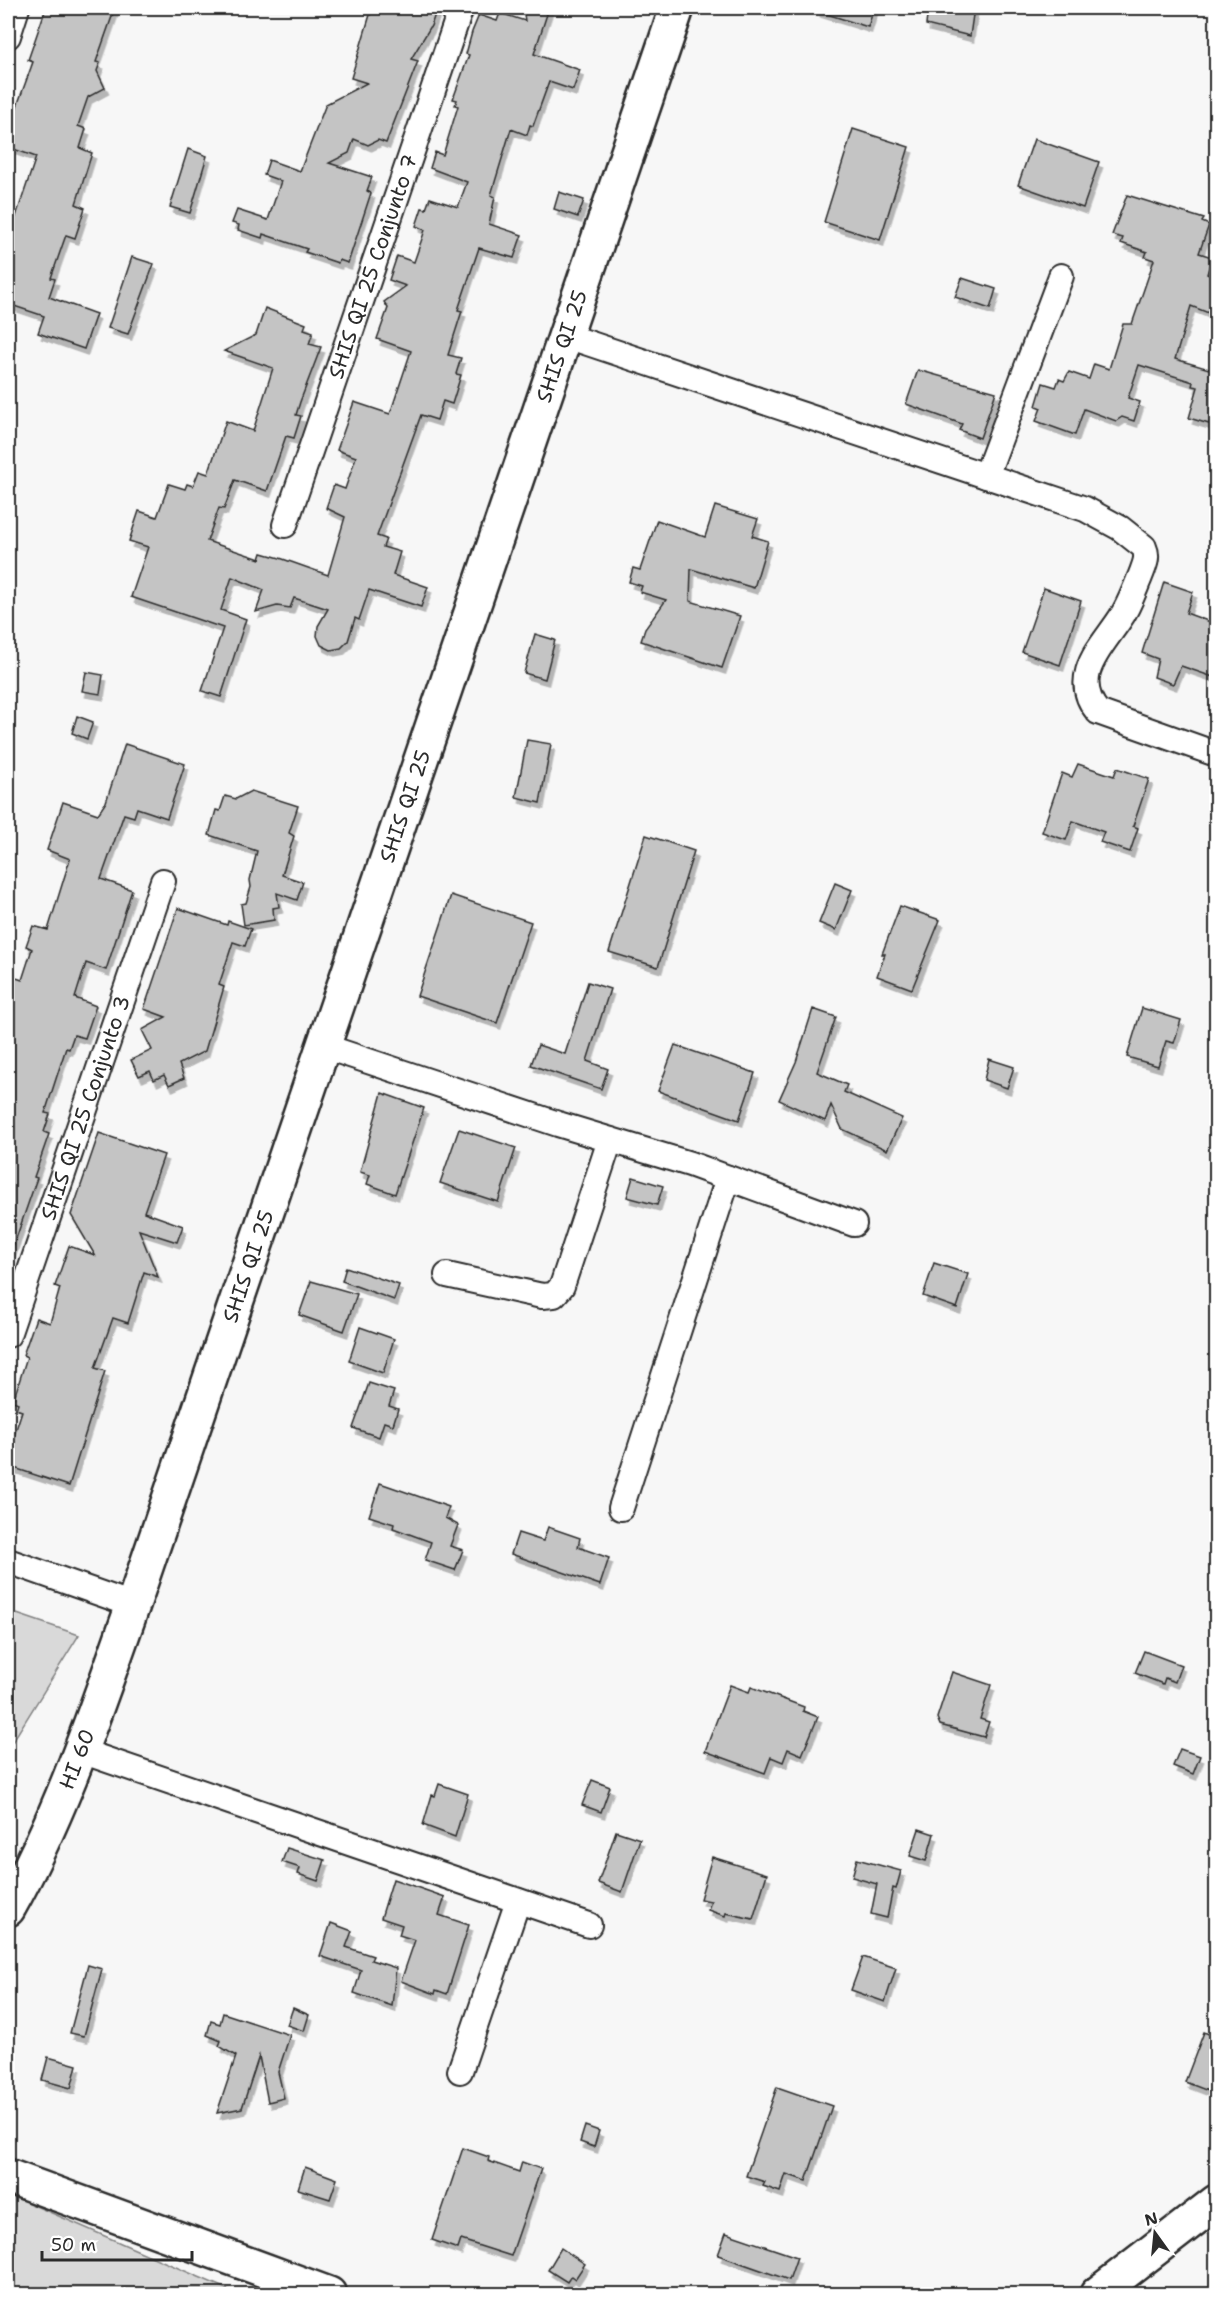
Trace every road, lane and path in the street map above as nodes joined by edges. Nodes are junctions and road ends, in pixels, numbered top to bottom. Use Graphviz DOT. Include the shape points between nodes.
graph roads {
  1 [pos="17,8"];
  2 [pos="460,8"];
  3 [pos="677,8"];
  4 [pos="8,36"];
  5 [pos="1062,276"];
  6 [pos="564,335"];
  7 [pos="986,476"];
  8 [pos="285,525"];
  9 [pos="1216,754"];
  10 [pos="163,881"];
  11 [pos="323,1046"];
  12 [pos="610,1140"];
  13 [pos="728,1178"];
  14 [pos="854,1224"];
  15 [pos="447,1275"];
  16 [pos="8,1335"];
  17 [pos="621,1508"];
  18 [pos="8,1561"];
  19 [pos="133,1605"];
  20 [pos="81,1751"];
  21 [pos="518,1900"];
  22 [pos="8,1909"];
  23 [pos="589,1925"];
  24 [pos="460,2071"];
  25 [pos="8,2176"];
  26 [pos="1216,2202"];
  27 [pos="329,2295"];
  28 [pos="1096,2295"];
  1 -- 4 [label="street"];
  2 -- 8 [label="street, SHIS QI 25 Conjunto 7"];
  3 -- 6 [label="street, SHIS QI 25"];
  5 -- 7 [label="street"];
  6 -- 7 [label="street"];
  6 -- 11 [label="street, SHIS QI 25"];
  7 -- 9 [label="street" via="1085,509 1144,547 1146,562 1125,610 1099,647 1085,690 1098,712"];
  10 -- 16 [label="street, SHIS QI 25 Conjunto 3"];
  11 -- 12 [label="street"];
  11 -- 19 [label="street, SHIS QI 25"];
  12 -- 13 [label="street"];
  12 -- 15 [label="street" via="562,1286 554,1294 542,1296"];
  13 -- 14 [label="street"];
  13 -- 17 [label="street"];
  18 -- 19 [label="street"];
  19 -- 20 [label="street, HI 60"];
  20 -- 21 [label="street"];
  20 -- 22 [label="street, HI 60" via="37,1857"];
  21 -- 23 [label="street"];
  21 -- 24 [label="street"];
  25 -- 27 [label="street"];
  26 -- 28 [label="street"];
}
